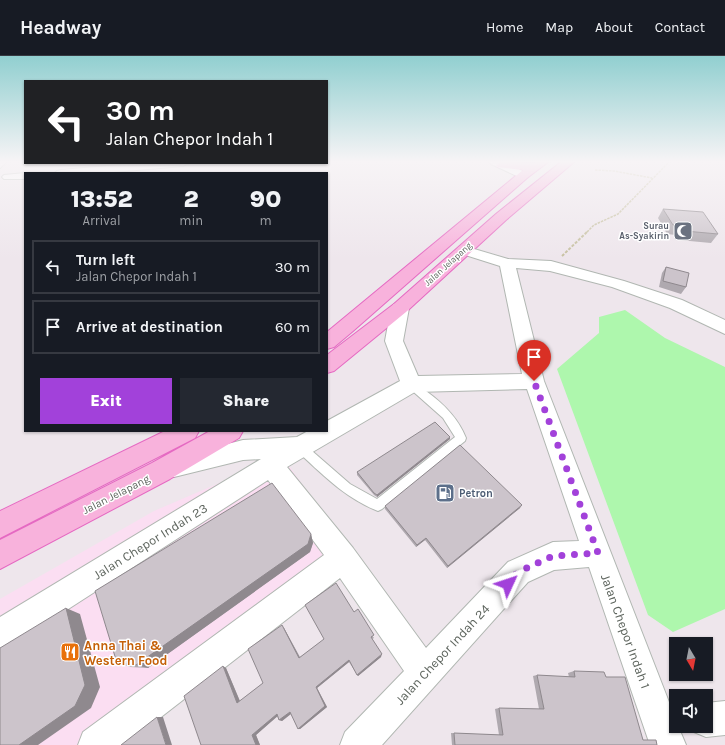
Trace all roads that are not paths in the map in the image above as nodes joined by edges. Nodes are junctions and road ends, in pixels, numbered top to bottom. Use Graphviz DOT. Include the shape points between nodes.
graph roads {
  1 [pos="500,194"];
  2 [pos="528,194"];
  3 [pos="464,250"];
  4 [pos="507,263"];
  5 [pos="400,308"];
  6 [pos="725,328"];
  7 [pos="328,341"];
  8 [pos="328,365"];
  9 [pos="534,381"];
  10 [pos="411,384"];
  11 [pos="328,431"];
  12 [pos="185,432"];
  13 [pos="229,432"];
  14 [pos="326,432"];
  15 [pos="300,447"];
  16 [pos="272,466"];
  17 [pos="161,471"];
  18 [pos="0,525"];
  19 [pos="598,553"];
  20 [pos="0,555"];
  21 [pos="343,558"];
  22 [pos="0,635"];
  23 [pos="424,673"];
  24 [pos="725,718"];
  25 [pos="713,719"];
  26 [pos="668,732"];
  27 [pos="96,745"];
  28 [pos="358,745"];
  1 -- 7 [label="main road, Jalan Jelapang"];
  2 -- 3 [label="main road, Jalan Jelapang"];
  3 -- 4 [label="street"];
  3 -- 5 [label="main road, Jalan Jelapang"];
  4 -- 6 [label="street" via="551,266 618,284 676,304"];
  4 -- 9 [label="street, Jalan Chepor Indah 1"];
  5 -- 8 [label="main road, Jalan Jelapang"];
  5 -- 10 [label="street" via="394,341"];
  9 -- 10 [label="street"];
  9 -- 19 [label="street, Jalan Chepor Indah 1"];
  10 -- 11 [label="street, Jalan Chepor Indah 23"];
  10 -- 15 [label="lane" via="448,416 458,428 461,438 378,505 367,501 344,484"];
  12 -- 18 [label="main road"];
  13 -- 17 [label="main road, Jalan Jelapang"];
  14 -- 15 [label="street, Jalan Chepor Indah 23"];
  15 -- 16 [label="street, Jalan Chepor Indah 23"];
  15 -- 17 [label="street" via="243,450"];
  16 -- 21 [label="street"];
  16 -- 22 [label="street, Jalan Chepor Indah 23"];
  17 -- 20 [label="main road, Jalan Jelapang"];
  19 -- 23 [label="street, Jalan Chepor Indah 24" via="553,556 518,572"];
  19 -- 26 [label="street, Jalan Chepor Indah 1"];
  21 -- 23 [label="street"];
  21 -- 27 [label="street"];
  23 -- 28 [label="street, Jalan Chepor Indah 24"];
  24 -- 25 [label="street"];
}
